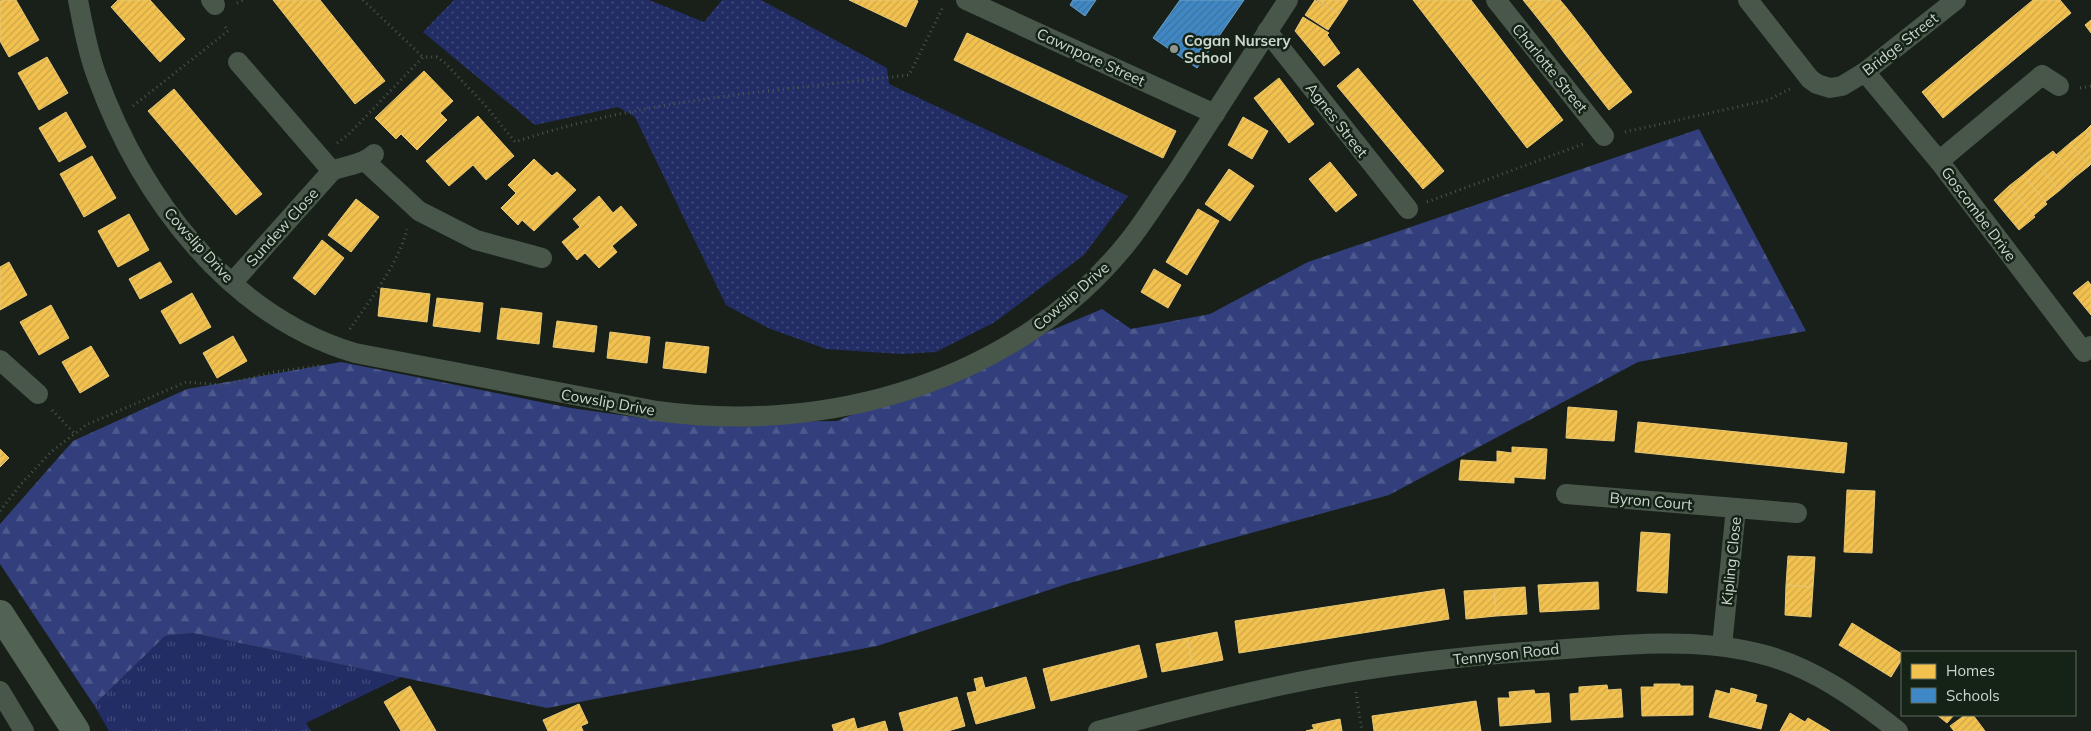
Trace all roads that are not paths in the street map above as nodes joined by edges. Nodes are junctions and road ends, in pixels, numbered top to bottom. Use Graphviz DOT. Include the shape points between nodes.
graph roads {
  1 [pos="78,0"];
  2 [pos="966,0"];
  3 [pos="1288,0"];
  4 [pos="1496,0"];
  5 [pos="1748,0"];
  6 [pos="1956,0"];
  7 [pos="1267,31"];
  8 [pos="238,62"];
  9 [pos="1866,72"];
  10 [pos="2059,86"];
  11 [pos="1215,114"];
  12 [pos="1604,136"];
  13 [pos="1939,161"];
  14 [pos="325,164"];
  15 [pos="1408,209"];
  16 [pos="542,258"];
  17 [pos="232,283"];
  18 [pos="2091,346"];
  19 [pos="0,360"];
  20 [pos="38,394"];
  21 [pos="1566,494"];
  22 [pos="1736,508"];
  23 [pos="1797,513"];
  24 [pos="0,614"];
  25 [pos="1722,646"];
  26 [pos="0,691"];
  27 [pos="24,731"];
  28 [pos="76,731"];
  29 [pos="1098,731"];
  30 [pos="1898,731"];
  1 -- 17 [label="street, Cowslip Drive" via="97,76 137,165 159,200 202,253"];
  2 -- 11 [label="street, Cawnpore Street"];
  3 -- 7 [label="street, Cowslip Drive"];
  4 -- 12 [label="street, Charlotte Street"];
  5 -- 9 [label="street, Bridge Street" via="1817,84 1830,88 1842,86"];
  6 -- 9 [label="street, Bridge Street"];
  7 -- 11 [label="street, Cowslip Drive"];
  7 -- 15 [label="street, Agnes Street"];
  8 -- 14 [label="street"];
  9 -- 13 [label="street, Goscombe Drive"];
  10 -- 13 [label="street" via="2042,75"];
  11 -- 17 [label="street, Cowslip Drive" via="1127,243 1091,282 1022,338 925,386 818,410 780,414 686,415 355,353 287,324"];
  13 -- 18 [label="street, Goscombe Drive" via="2084,352"];
  14 -- 16 [label="street, Sundew Close" via="349,164 370,158 419,211 476,240"];
  14 -- 17 [label="street, Sundew Close"];
  19 -- 20 [label="street"];
  21 -- 22 [label="street, Byron Court"];
  22 -- 23 [label="street, Kipling Close"];
  22 -- 25 [label="street, Kipling Close"];
  24 -- 28 [label="main road"];
  25 -- 29 [label="street, Tennyson Road" via="1650,644 1532,651 1353,672 1230,697"];
  25 -- 30 [label="street, Tennyson Road" via="1759,653 1802,667 1868,707"];
  26 -- 27 [label="street"];
}
